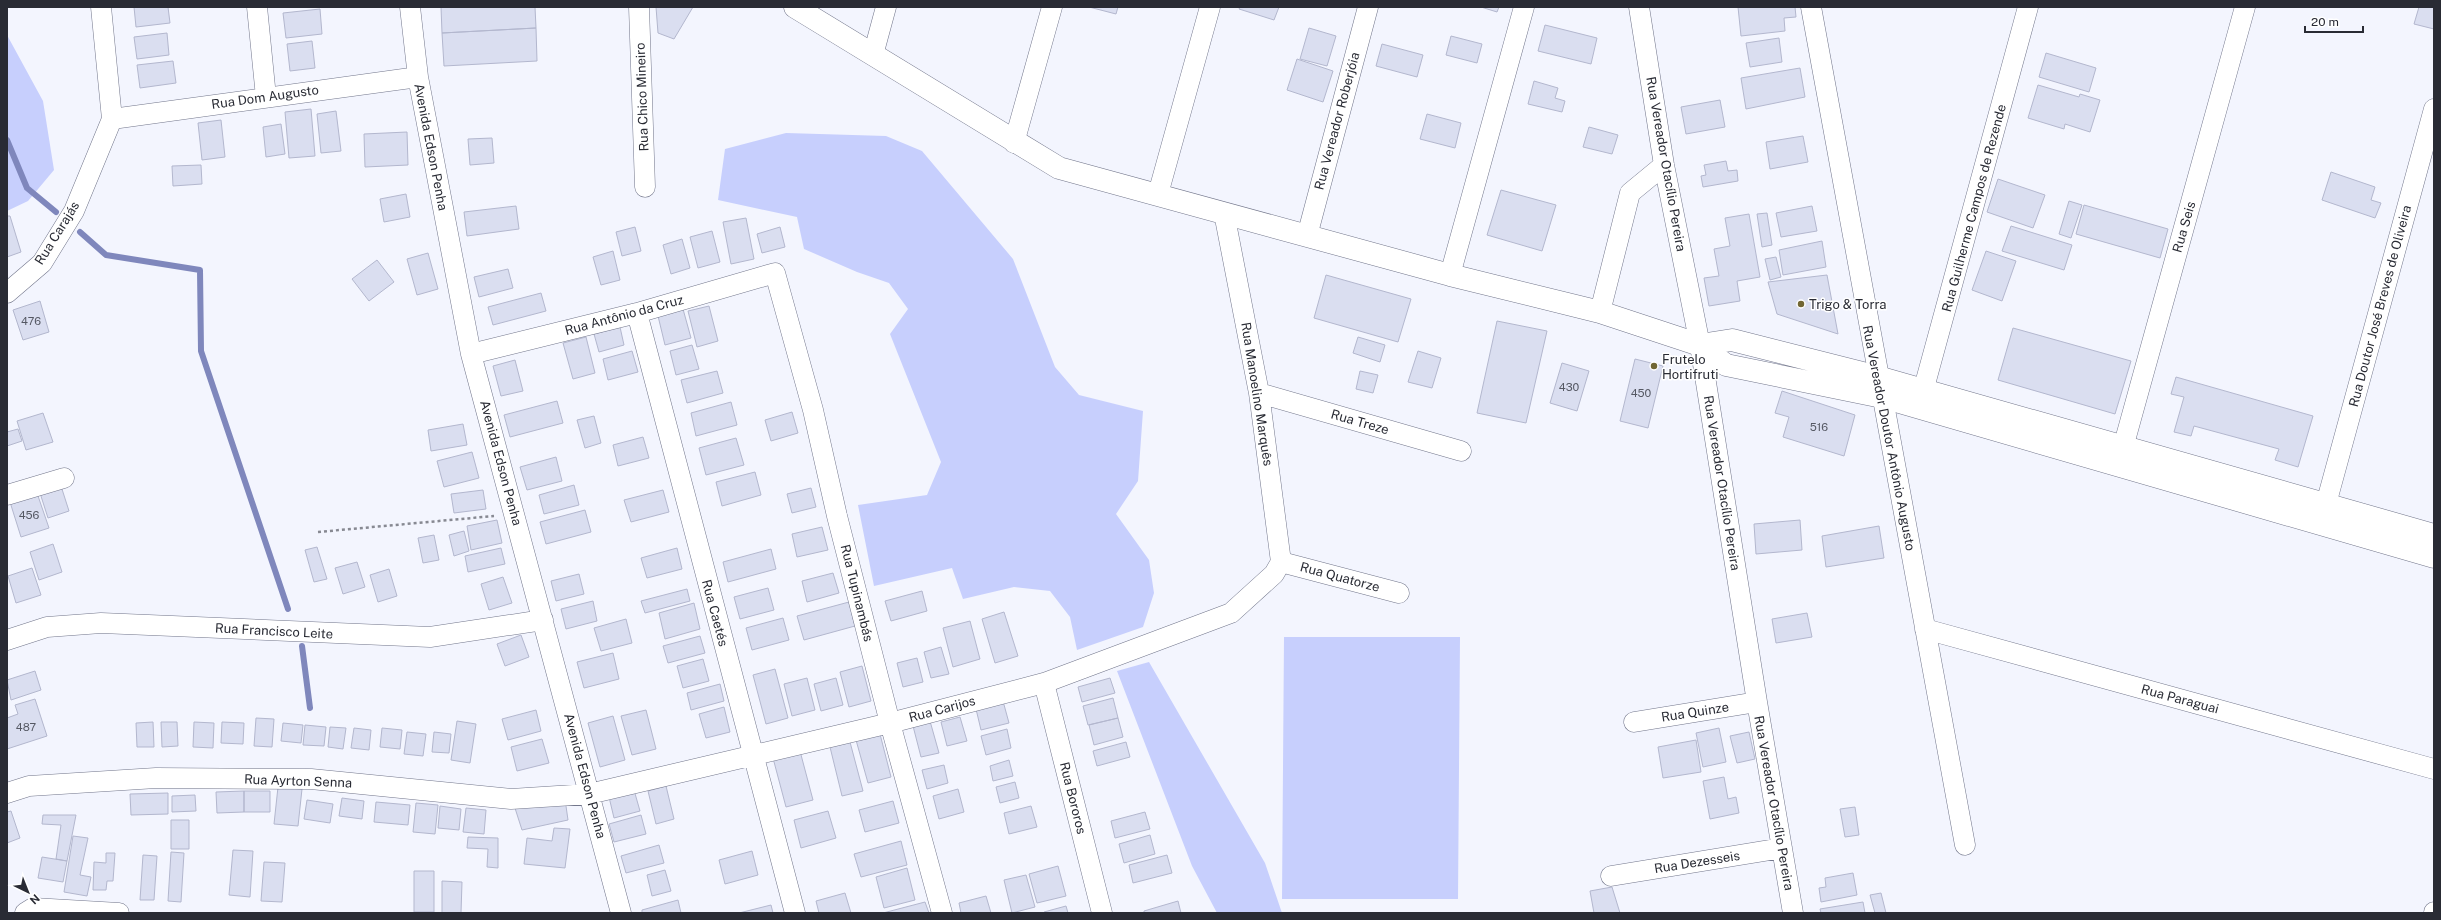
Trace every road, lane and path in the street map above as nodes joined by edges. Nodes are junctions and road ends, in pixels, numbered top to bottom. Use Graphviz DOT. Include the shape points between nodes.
graph roads {
  1 [pos="101,7"];
  2 [pos="257,7"];
  3 [pos="410,7"];
  4 [pos="638,7"];
  5 [pos="795,7"];
  6 [pos="886,7"];
  7 [pos="1052,7"];
  8 [pos="1210,7"];
  9 [pos="1368,7"];
  10 [pos="1524,7"];
  11 [pos="1639,7"];
  12 [pos="1811,7"];
  13 [pos="2028,7"];
  14 [pos="2245,7"];
  15 [pos="873,55"];
  16 [pos="418,77"];
  17 [pos="266,97"];
  18 [pos="2434,109"];
  19 [pos="112,119"];
  20 [pos="1014,143"];
  21 [pos="1664,165"];
  22 [pos="645,187"];
  23 [pos="1158,194"];
  24 [pos="1224,213"];
  25 [pos="1307,236"];
  26 [pos="775,273"];
  27 [pos="1450,275"];
  28 [pos="7,293"];
  29 [pos="1600,312"];
  30 [pos="636,313"];
  31 [pos="1700,345"];
  32 [pos="471,354"];
  33 [pos="1880,387"];
  34 [pos="1259,393"];
  35 [pos="1922,400"];
  36 [pos="1461,451"];
  37 [pos="2120,456"];
  38 [pos="64,478"];
  39 [pos="7,495"];
  40 [pos="2326,504"];
  41 [pos="514,514"];
  42 [pos="318,532"];
  43 [pos="2434,535"];
  44 [pos="2434,557"];
  45 [pos="1277,568"];
  46 [pos="1399,593"];
  47 [pos="542,620"];
  48 [pos="1925,629"];
  49 [pos="7,640"];
  50 [pos="1044,683"];
  51 [pos="1757,702"];
  52 [pos="1634,722"];
  53 [pos="890,723"];
  54 [pos="752,756"];
  55 [pos="2434,769"];
  56 [pos="7,792"];
  57 [pos="589,794"];
  58 [pos="1965,845"];
  59 [pos="1782,848"];
  60 [pos="1611,876"];
  61 [pos="26,913"];
  62 [pos="119,913"];
  63 [pos="621,913"];
  64 [pos="795,913"];
  65 [pos="942,913"];
  66 [pos="1102,913"];
  67 [pos="1793,913"];
  1 -- 19 [label="street"];
  2 -- 17 [label="street"];
  3 -- 16 [label="street, Avenida Edson Penha"];
  4 -- 22 [label="street, Rua Chico Mineiro"];
  5 -- 15 [label="street"];
  6 -- 15 [label="street"];
  7 -- 20 [label="street"];
  8 -- 23 [label="street"];
  9 -- 25 [label="street, Rua Vereador Roberjóia"];
  10 -- 27 [label="street"];
  11 -- 21 [label="street, Rua Vereador Otacílio Pereira"];
  12 -- 33 [label="street, Rua Vereador Doutor Antônio Augusto"];
  13 -- 35 [label="street, Rua Guilherme Campos de Rezende"];
  14 -- 37 [label="street, Rua Seis"];
  15 -- 20 [label="street"];
  16 -- 17 [label="street, Rua Dom Augusto"];
  16 -- 32 [label="street, Avenida Edson Penha"];
  17 -- 19 [label="street, Rua Dom Augusto"];
  18 -- 40 [label="street, Rua Doutor José Breves de Oliveira"];
  19 -- 28 [label="street, Rua Carajás" via="74,211 42,263"];
  20 -- 23 [label="street" via="1059,168"];
  21 -- 29 [label="street" via="1630,193"];
  21 -- 31 [label="street, Rua Vereador Otacílio Pereira"];
  23 -- 24 [label="street"];
  24 -- 25 [label="street"];
  24 -- 34 [label="street, Rua Manoelino Marquês"];
  25 -- 27 [label="street"];
  26 -- 30 [label="street, Rua Antônio da Cruz"];
  26 -- 53 [label="street, Rua Tupinambás" via="813,410 837,516"];
  27 -- 29 [label="street"];
  29 -- 31 [label="street"];
  30 -- 32 [label="street, Rua Antônio da Cruz"];
  30 -- 54 [label="street, Rua Caetés"];
  31 -- 33 [label="street" via="1726,365"];
  31 -- 51 [label="street, Rua Vereador Otacílio Pereira"];
  32 -- 41 [label="street, Avenida Edson Penha"];
  33 -- 35 [label="street"];
  33 -- 48 [label="street, Rua Vereador Doutor Antônio Augusto"];
  34 -- 36 [label="street, Rua Treze"];
  34 -- 45 [label="street, Rua Manoelino Marquês"];
  35 -- 37 [label="street"];
  37 -- 40 [label="street"];
  37 -- 44 [label="street"];
  38 -- 39 [label="street"];
  40 -- 43 [label="street"];
  41 -- 42 [label="path"];
  41 -- 47 [label="street, Avenida Edson Penha"];
  45 -- 46 [label="street, Rua Quatorze"];
  45 -- 50 [label="street, Rua Carijos" via="1231,613"];
  47 -- 49 [label="street, Rua Francisco Leite" via="430,637 101,623 47,627"];
  47 -- 57 [label="street, Avenida Edson Penha"];
  48 -- 55 [label="street, Rua Paraguai"];
  48 -- 58 [label="street, Rua Vereador Doutor Antônio Augusto"];
  50 -- 53 [label="street, Rua Carijos"];
  50 -- 66 [label="street, Rua Bororos"];
  51 -- 52 [label="street, Rua Quinze"];
  51 -- 59 [label="street, Rua Vereador Otacílio Pereira"];
  53 -- 54 [label="street, Rua Carijos"];
  53 -- 65 [label="street, Rua Tupinambás"];
  54 -- 57 [label="street, Rua Carijos"];
  54 -- 64 [label="street, Rua Caetés"];
  56 -- 57 [label="street, Rua Ayrton Senna" via="29,786 163,778 311,779 511,799"];
  57 -- 63 [label="street, Avenida Edson Penha"];
  59 -- 60 [label="street, Rua Dezesseis"];
  59 -- 67 [label="street, Rua Vereador Otacílio Pereira"];
  61 -- 62 [label="street" via="33,908"];
}
